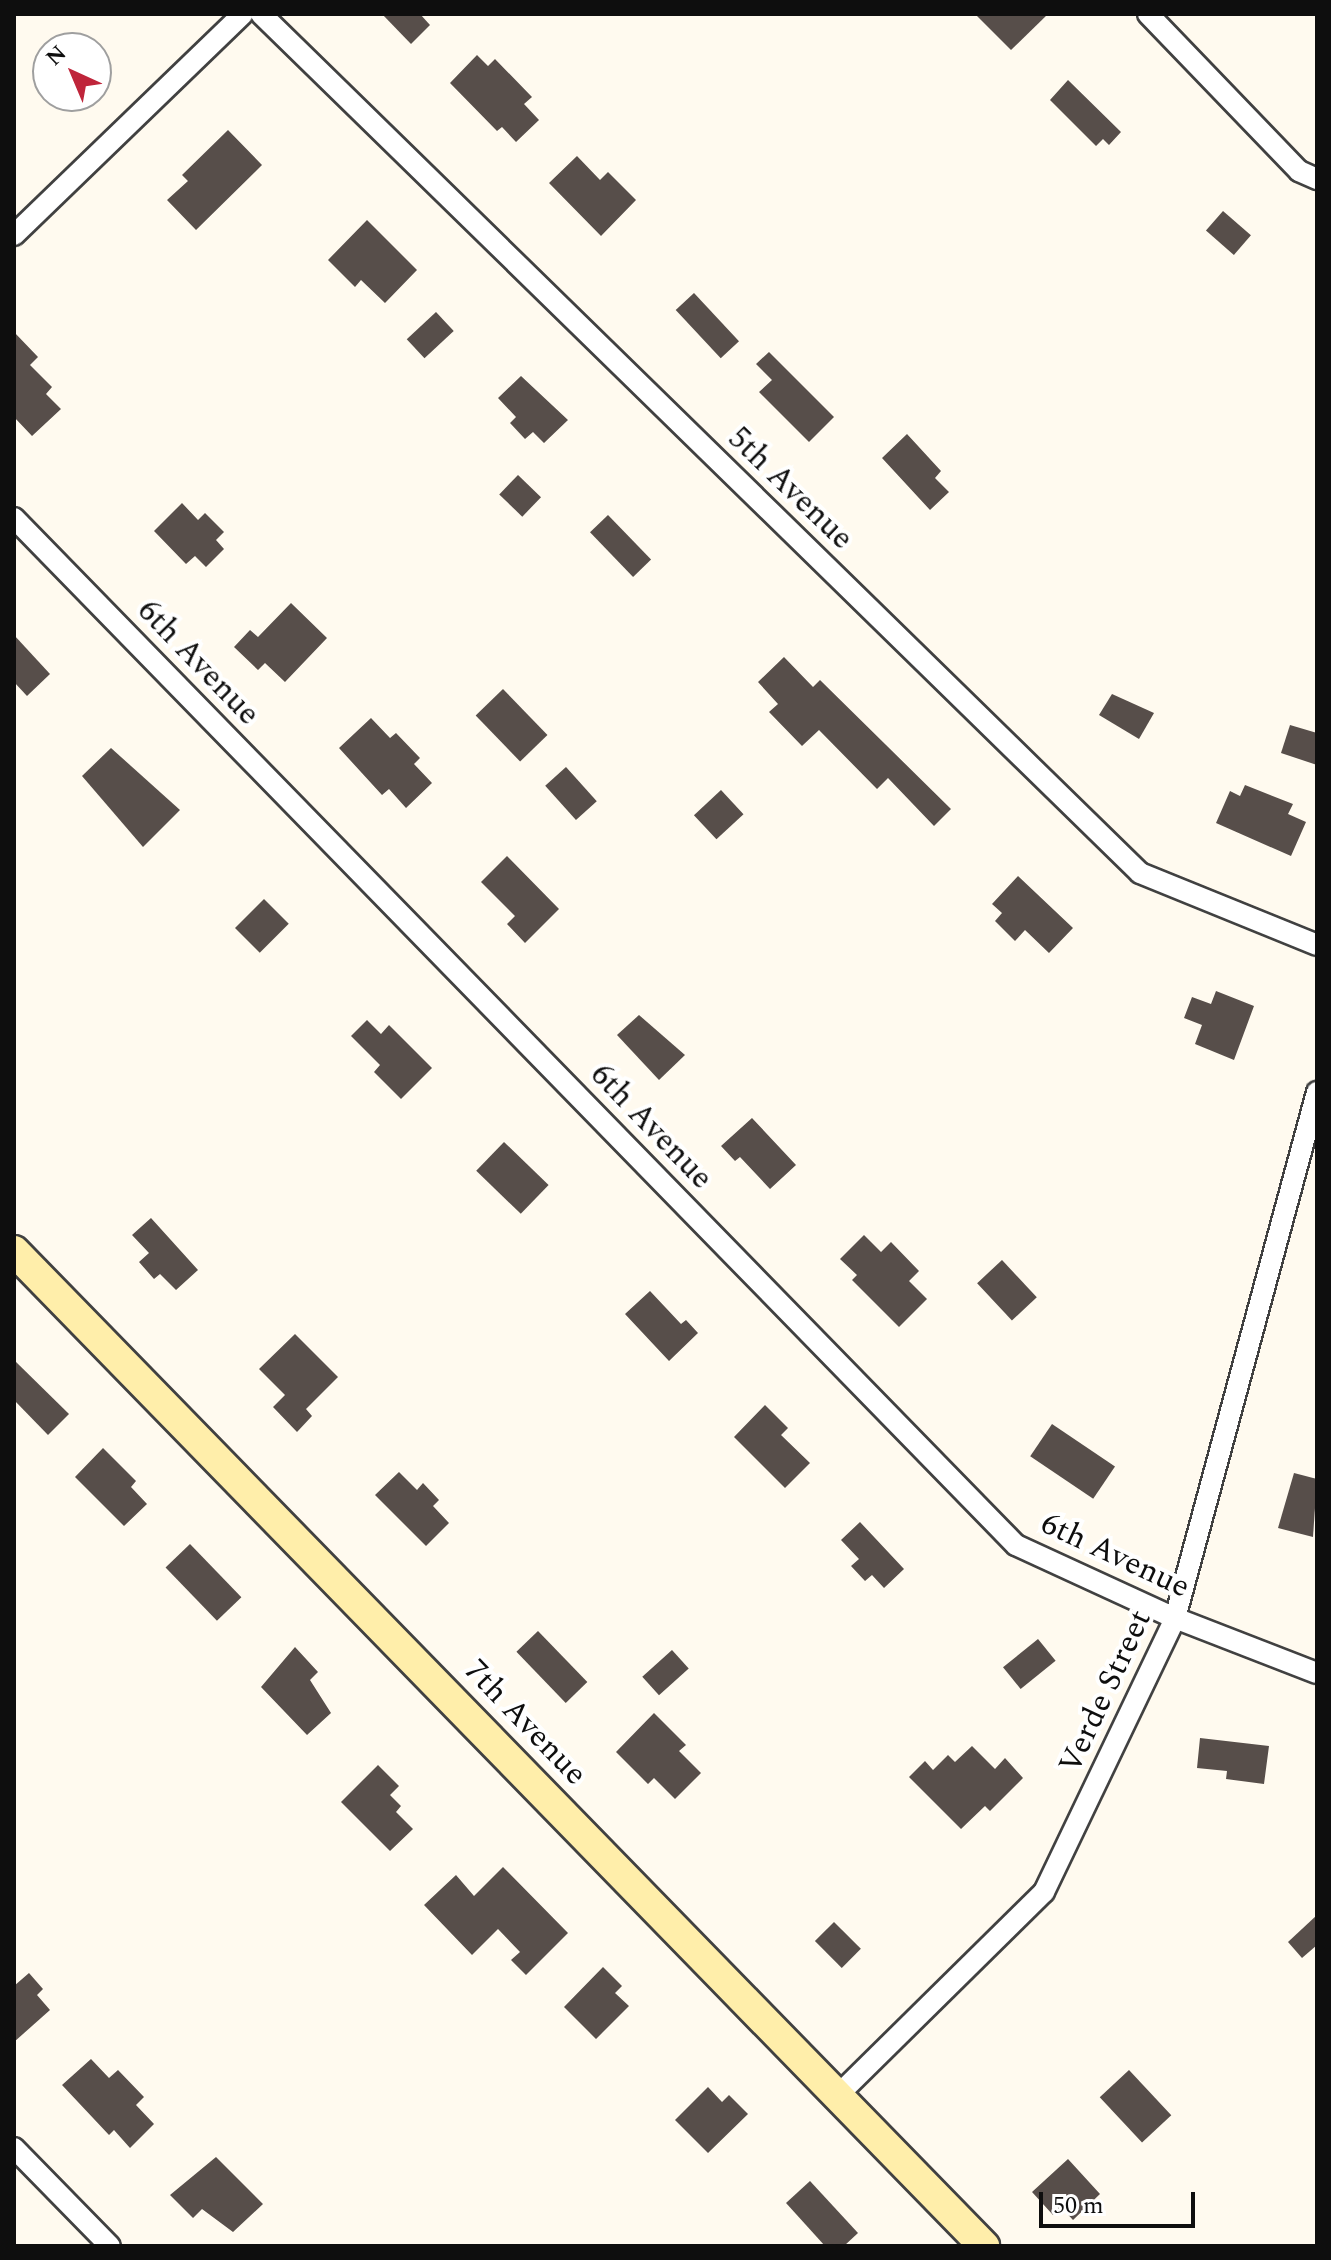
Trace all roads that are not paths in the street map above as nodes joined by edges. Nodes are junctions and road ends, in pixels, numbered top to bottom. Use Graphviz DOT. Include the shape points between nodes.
graph roads {
  1 [pos="243,14"];
  2 [pos="261,14"];
  3 [pos="1148,14"];
  4 [pos="1317,179"];
  5 [pos="14,235"];
  6 [pos="14,518"];
  7 [pos="1317,945"];
  8 [pos="1317,1092"];
  9 [pos="14,1251"];
  10 [pos="1175,1618"];
  11 [pos="1317,1673"];
  12 [pos="838,2095"];
  13 [pos="14,2148"];
  14 [pos="110,2246"];
  15 [pos="984,2246"];
  1 -- 5 [label="street"];
  2 -- 7 [label="street, 5th Avenue" via="1140,873"];
  3 -- 4 [label="street" via="1299,171"];
  6 -- 10 [label="street, 6th Avenue" via="1016,1545"];
  8 -- 10 [label="street, Verde Street"];
  9 -- 12 [label="street, 7th Avenue"];
  10 -- 11 [label="street, 6th Avenue"];
  10 -- 12 [label="street, Verde Street" via="1044,1892"];
  12 -- 15 [label="street, 7th Avenue"];
  13 -- 14 [label="street"];
}
